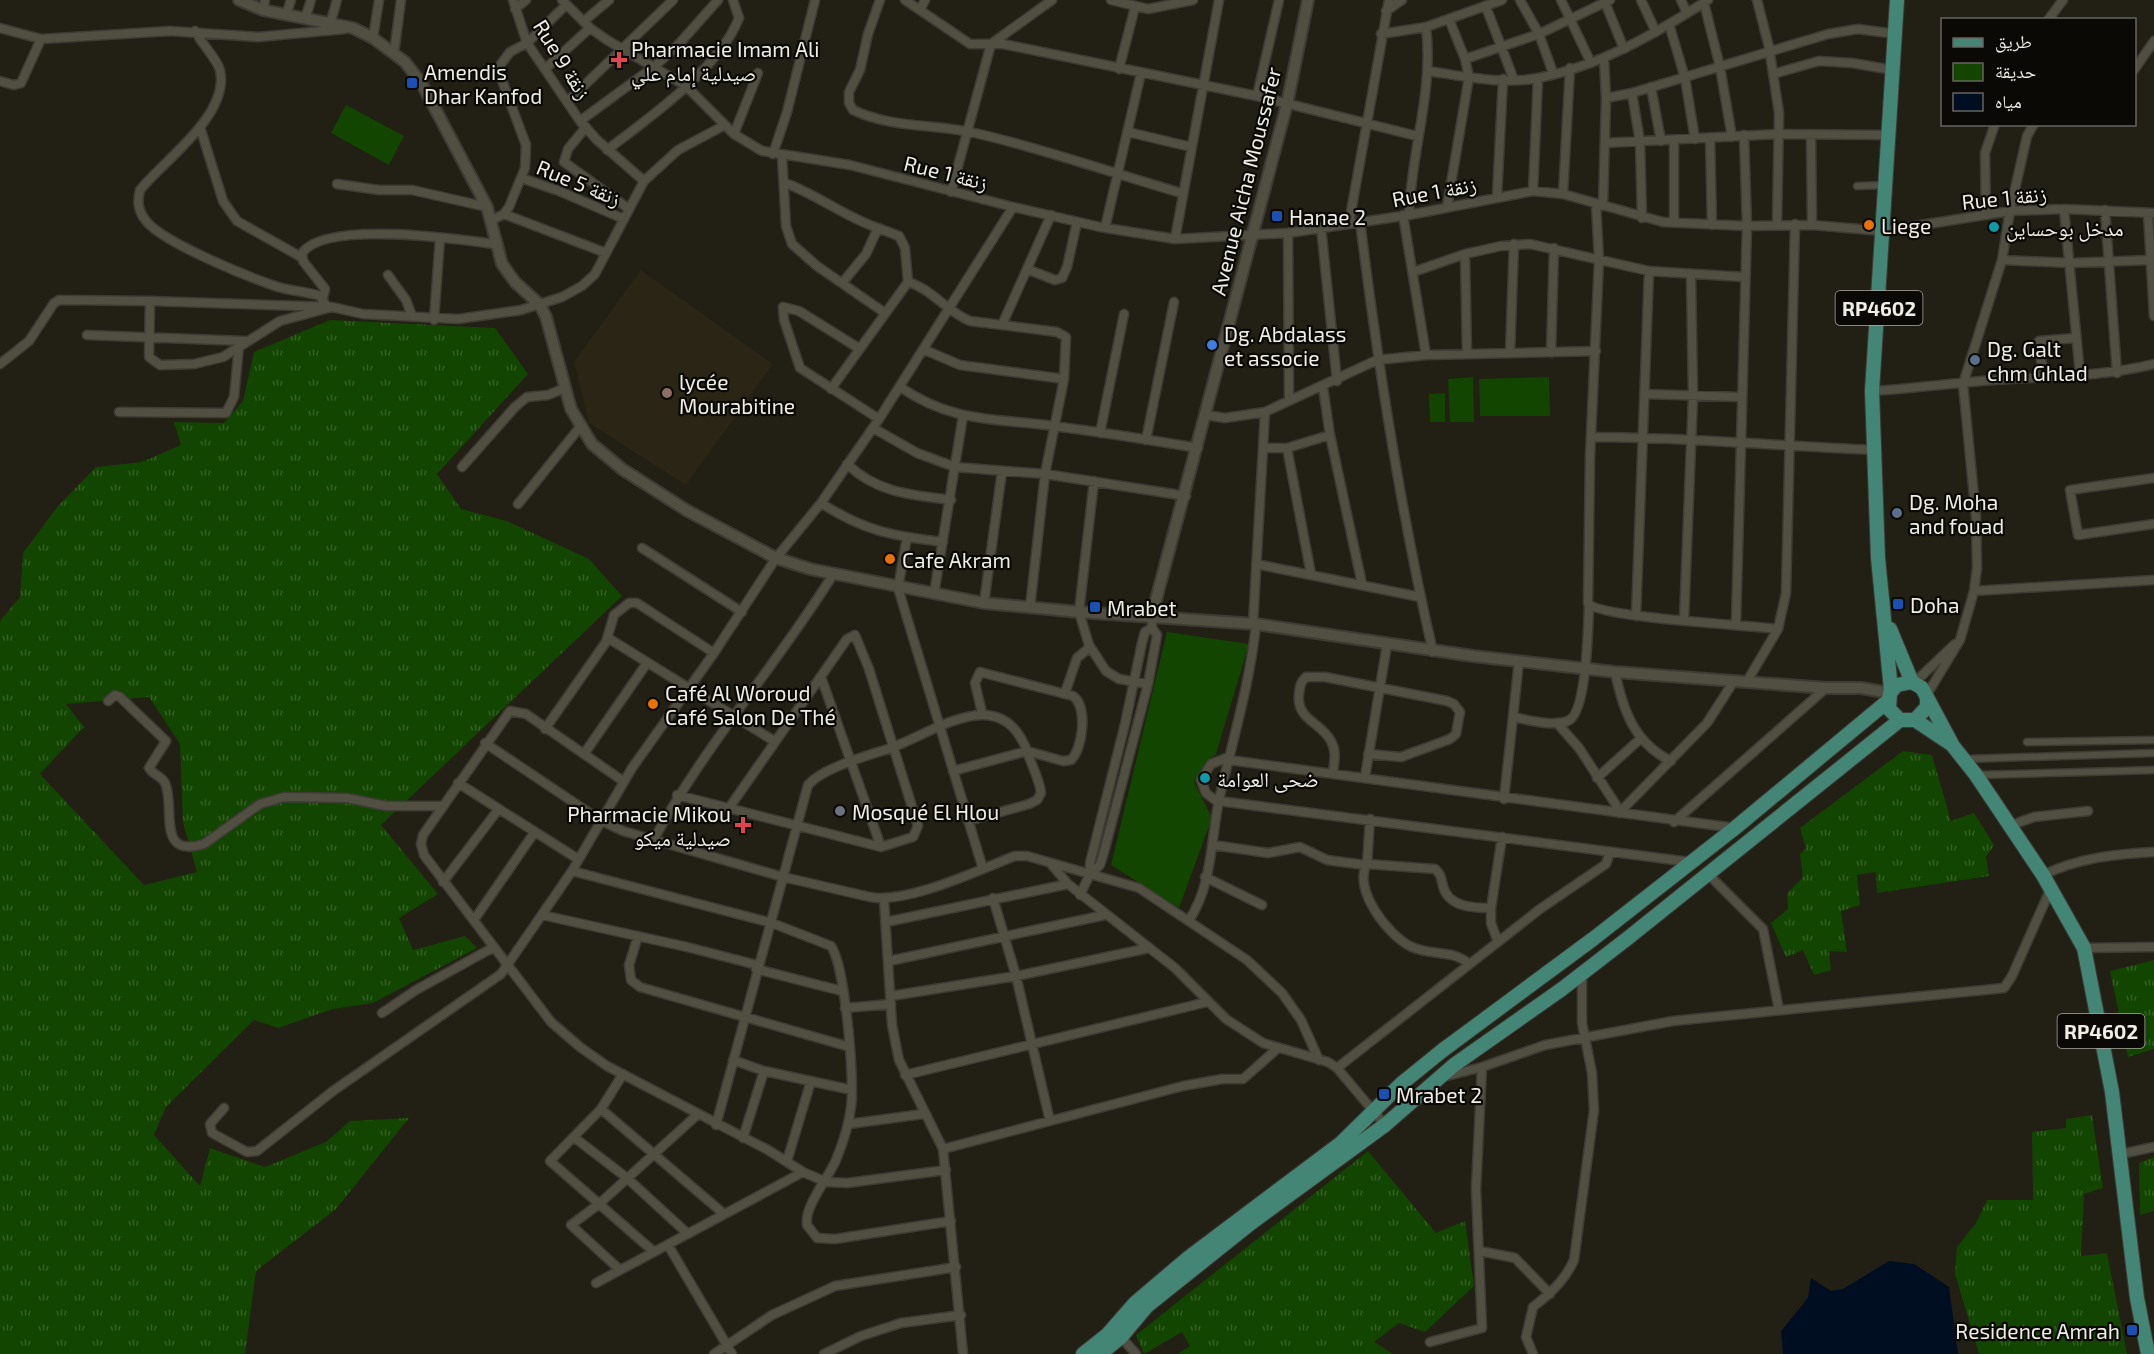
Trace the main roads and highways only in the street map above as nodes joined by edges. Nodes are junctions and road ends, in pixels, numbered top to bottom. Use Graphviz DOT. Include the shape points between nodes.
graph roads {
  1 [pos="1897,0"];
  2 [pos="1884,616"];
  3 [pos="1913,683"];
  4 [pos="1890,695"];
  5 [pos="1927,697"];
  6 [pos="1900,720"];
  7 [pos="1916,720"];
  8 [pos="1953,746"];
  9 [pos="1083,1354"];
  10 [pos="1100,1354"];
  11 [pos="2148,1354"];
  1 -- 2 [label="main road, RP4602" via="1872,391"];
  2 -- 3 [label="main road, RP4602"];
  2 -- 4 [label="main road, RP4602"];
  3 -- 4 [label="main road" via="1897,685"];
  3 -- 5 [label="main road, RP4602"];
  4 -- 6 [label="main road, RP4602" via="1889,709"];
  4 -- 9 [label="main road" via="1735,828 1443,1050 1341,1143 1188,1258"];
  5 -- 7 [label="main road" via="1927,707"];
  5 -- 8 [label="main road, RP4602"];
  6 -- 7 [label="main road"];
  6 -- 10 [label="main road" via="1582,974 1298,1187 1156,1300"];
  7 -- 8 [label="main road, RP4602"];
  8 -- 11 [label="main road, RP4602" via="2043,875 2084,948 2112,1092 2137,1298"];
}
